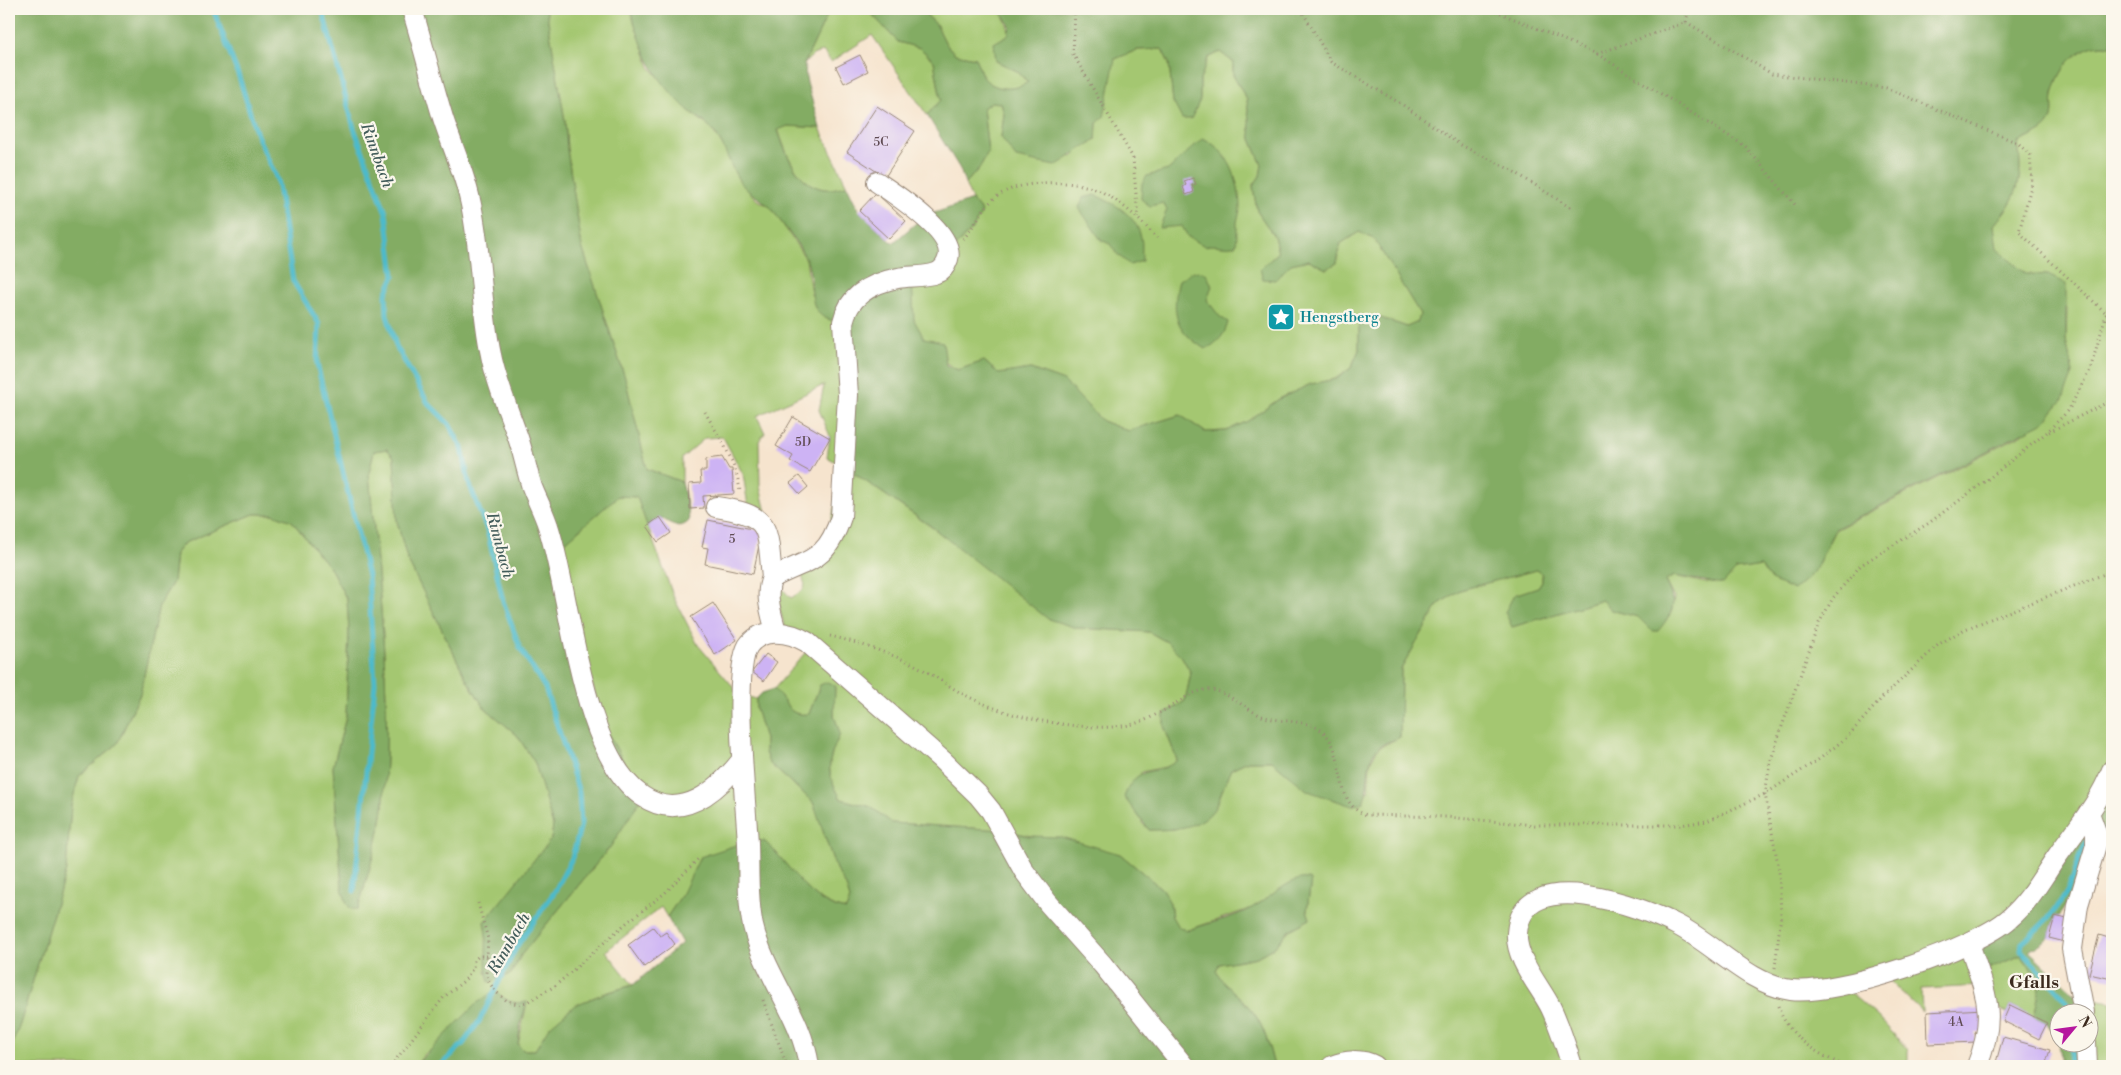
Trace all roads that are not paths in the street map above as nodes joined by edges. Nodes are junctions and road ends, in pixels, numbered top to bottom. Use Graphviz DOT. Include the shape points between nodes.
graph roads {
  1 [pos="412,9"];
  2 [pos="877,182"];
  3 [pos="716,507"];
  4 [pos="772,578"];
  5 [pos="776,632"];
  6 [pos="742,760"];
  7 [pos="2112,770"];
  8 [pos="2089,813"];
  9 [pos="1969,943"];
  10 [pos="2082,1002"];
  11 [pos="2086,1052"];
  12 [pos="809,1066"];
  13 [pos="1184,1066"];
  14 [pos="1332,1066"];
  15 [pos="1375,1066"];
  16 [pos="1572,1066"];
  17 [pos="1977,1066"];
  18 [pos="2087,1066"];
  1 -- 6 [label="street" via="443,119 472,204 491,358 548,526 572,639 605,745 615,765 633,788 643,796 668,806 682,806 712,793"];
  2 -- 4 [label="street" via="938,230 947,241 950,252 947,262 936,273 879,283 852,300 843,322 848,395 841,517 835,536 823,552 808,563"];
  3 -- 4 [label="street" via="742,511 763,525 769,544"];
  4 -- 5 [label="street" via="768,585 769,602"];
  5 -- 6 [label="street" via="754,641 744,657"];
  5 -- 13 [label="street" via="790,634 806,642 978,795 991,811 1024,871 1048,903 1109,972"];
  6 -- 12 [label="street" via="752,924 769,972 799,1028"];
  7 -- 8 [label="street"];
  8 -- 9 [label="street" via="2024,904 1999,927"];
  8 -- 10 [label="street" via="2096,832 2096,845 2078,905 2072,949"];
  9 -- 16 [label="street" via="1842,986 1802,991 1773,986 1679,926 1650,912 1598,898 1565,894 1541,898 1531,904 1520,921 1519,946 1551,1009"];
  9 -- 17 [label="street" via="1989,1017 1988,1038"];
  11 -- 18 [label="street"];
  14 -- 15 [label="street" via="1353,1061"];
}
